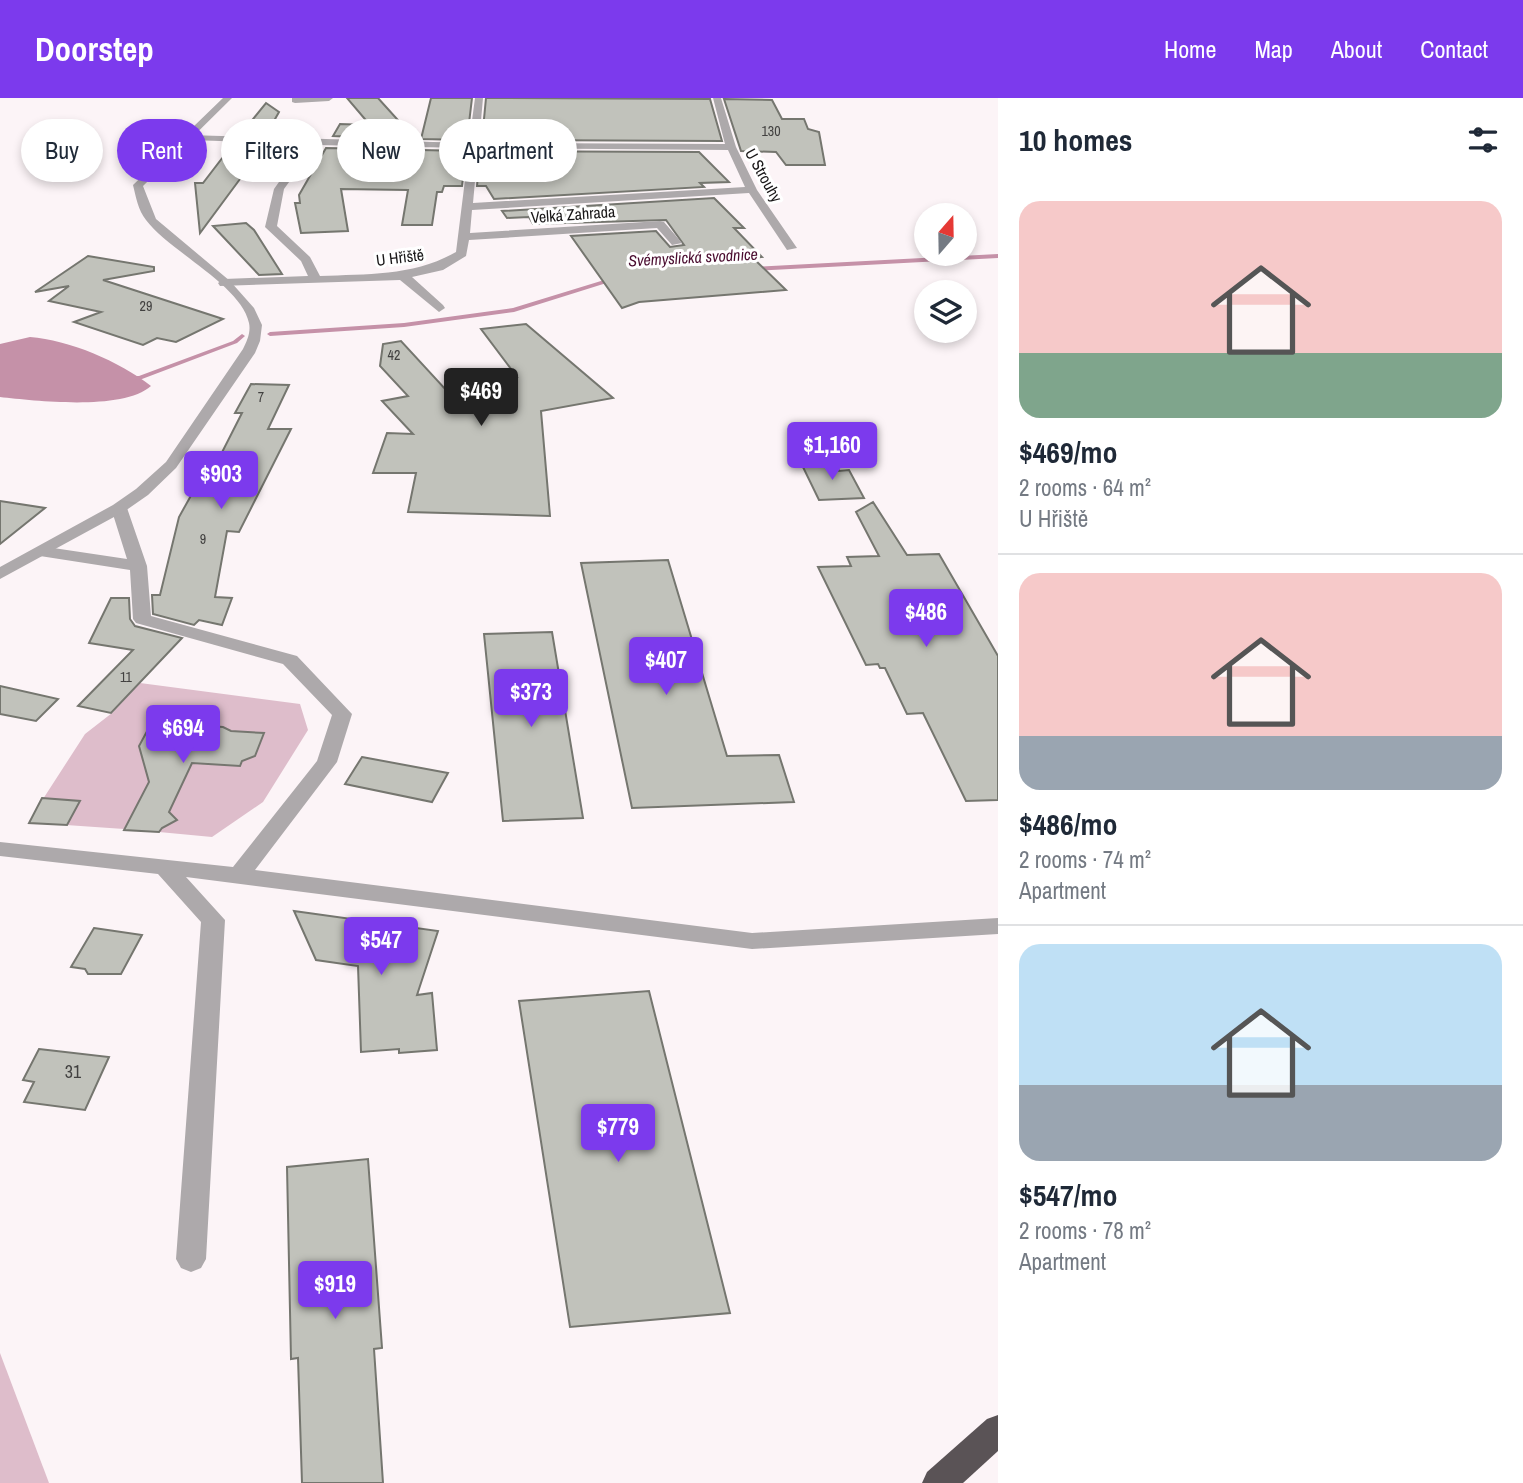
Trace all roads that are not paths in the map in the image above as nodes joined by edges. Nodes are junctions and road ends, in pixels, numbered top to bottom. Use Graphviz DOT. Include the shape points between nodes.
graph roads {
  1 [pos="228,98"];
  2 [pos="329,98"];
  3 [pos="479,98"];
  4 [pos="717,98"];
  5 [pos="295,100"];
  6 [pos="476,119"];
  7 [pos="207,120"];
  8 [pos="323,142"];
  9 [pos="439,145"];
  10 [pos="577,146"];
  11 [pos="731,147"];
  12 [pos="141,182"];
  13 [pos="284,182"];
  14 [pos="469,182"];
  15 [pos="752,190"];
  16 [pos="467,207"];
  17 [pos="464,237"];
  18 [pos="676,243"];
  19 [pos="791,248"];
  20 [pos="403,276"];
  21 [pos="315,278"];
  22 [pos="224,283"];
  23 [pos="439,308"];
  24 [pos="119,509"];
  25 [pos="40,551"];
  26 [pos="138,566"];
  27 [pos="0,574"];
  28 [pos="0,849"];
  29 [pos="164,866"];
  30 [pos="239,875"];
  31 [pos="998,926"];
  32 [pos="191,1259"];
  33 [pos="998,1430"];
  34 [pos="939,1483"];
  1 -- 7 [label="street"];
  2 -- 5 [label="street"];
  3 -- 6 [label="street, U Hřiště"];
  4 -- 11 [label="street"];
  8 -- 9 [label="street, U Strouhy"];
  10 -- 11 [label="street, U Strouhy"];
  11 -- 15 [label="street, U Strouhy"];
  12 -- 22 [label="street" via="138,185 152,220"];
  13 -- 21 [label="street" via="271,227 306,259"];
  14 -- 16 [label="street, U Hřiště"];
  15 -- 16 [label="street"];
  15 -- 19 [label="street, U Strouhy"];
  16 -- 17 [label="street, U Hřiště"];
  17 -- 18 [label="street, Velká Zahrada" via="660,225"];
  17 -- 20 [label="street, U Hřiště" via="462,254 439,267"];
  20 -- 21 [label="street, U Hřiště"];
  20 -- 23 [label="street"];
  21 -- 22 [label="street, U Hřiště"];
  22 -- 24 [label="street" via="255,319 256,335 248,353 171,465"];
  24 -- 25 [label="street"];
  24 -- 26 [label="street"];
  25 -- 26 [label="street"];
  25 -- 27 [label="street"];
  26 -- 30 [label="street" via="142,619 290,660 342,714 327,762"];
  28 -- 29 [label="street"];
  29 -- 30 [label="street"];
  29 -- 32 [label="street" via="214,920"];
  30 -- 31 [label="street" via="752,941"];
  33 -- 34 [label="highway"];
}
